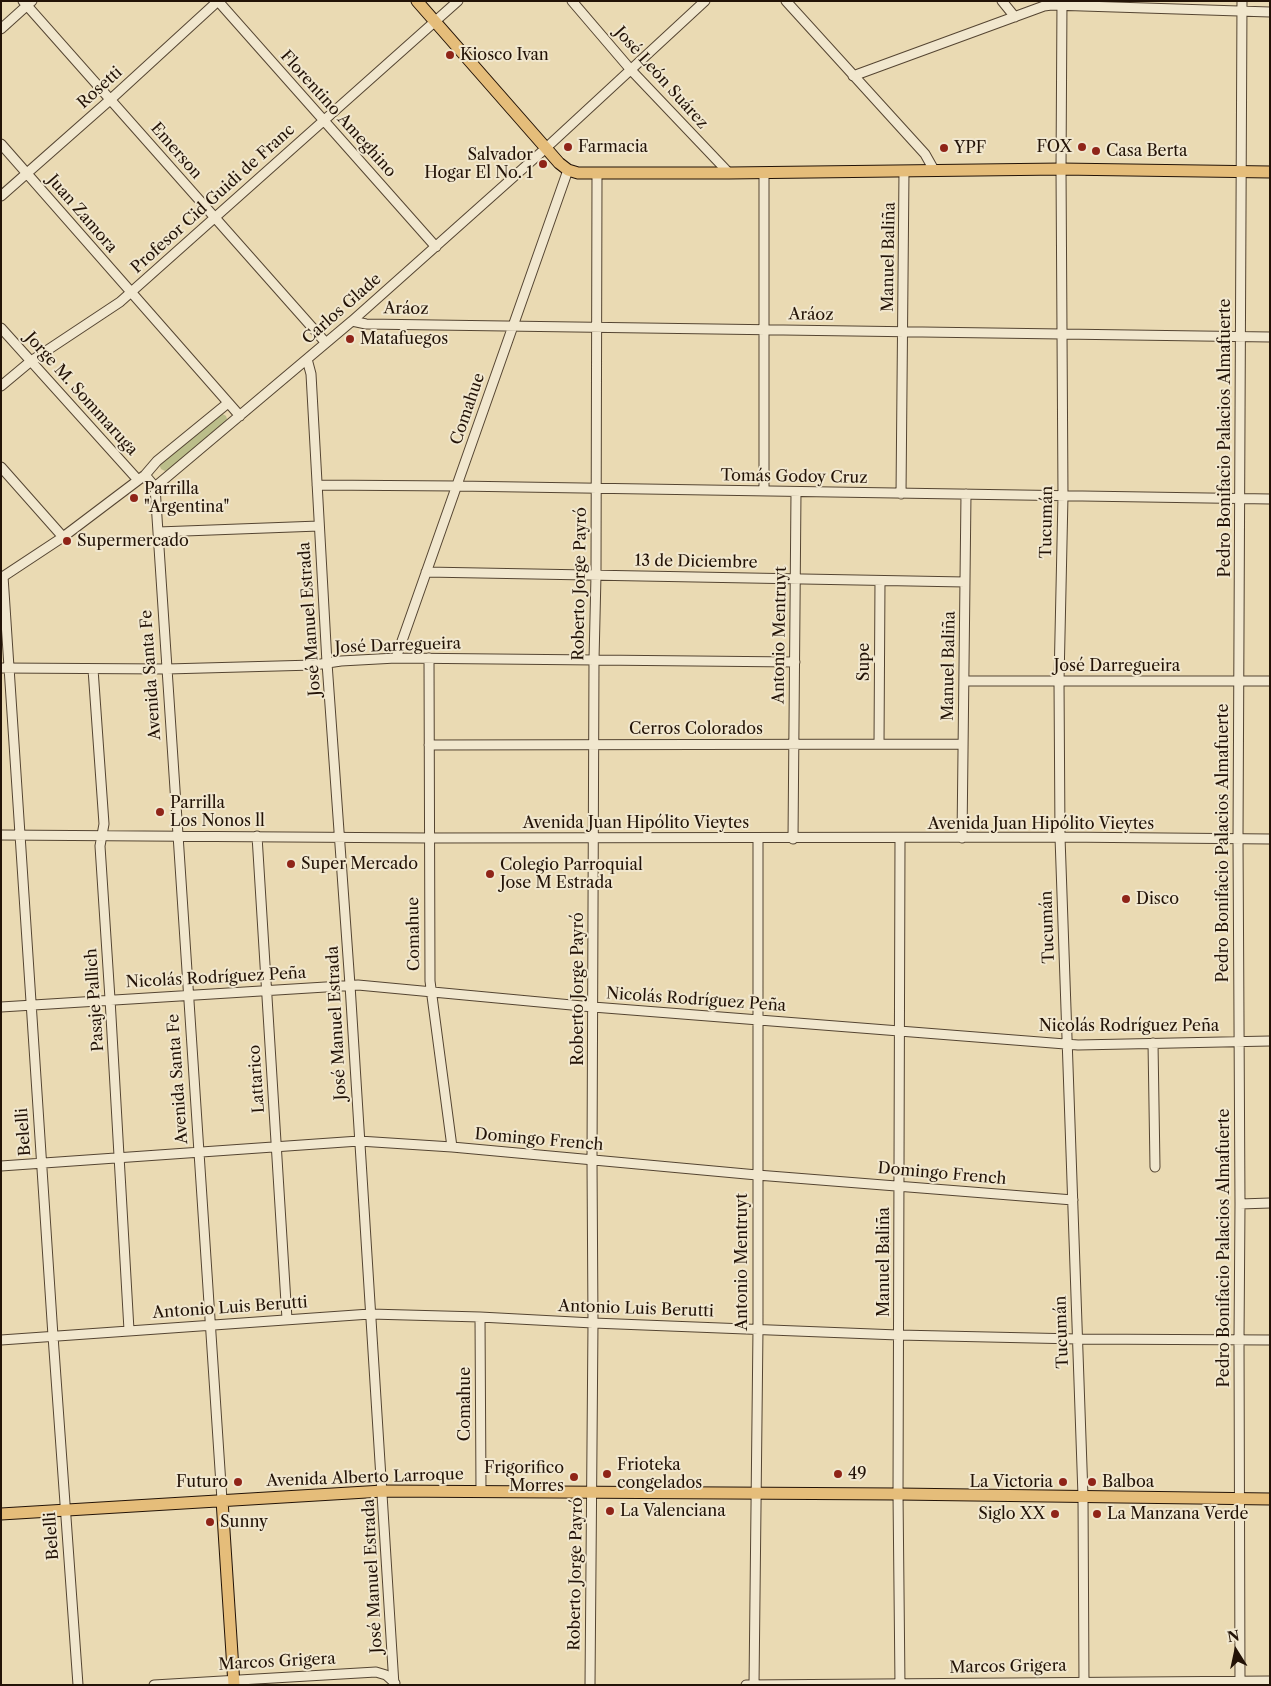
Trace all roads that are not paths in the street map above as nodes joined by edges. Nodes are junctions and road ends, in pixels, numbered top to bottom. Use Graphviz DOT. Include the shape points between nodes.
graph roads {
  1 [pos="218,1"];
  2 [pos="417,1"];
  3 [pos="458,1"];
  4 [pos="572,1"];
  5 [pos="704,1"];
  6 [pos="786,1"];
  7 [pos="1002,1"];
  8 [pos="1242,1"];
  9 [pos="27,3"];
  10 [pos="1062,3"];
  11 [pos="1242,12"];
  12 [pos="1270,12"];
  13 [pos="1016,17"];
  14 [pos="435,22"];
  15 [pos="1,29"];
  16 [pos="631,70"];
  17 [pos="853,76"];
  18 [pos="111,99"];
  19 [pos="324,120"];
  20 [pos="1,144"];
  21 [pos="546,148"];
  22 [pos="1061,168"];
  23 [pos="568,170"];
  24 [pos="934,170"];
  25 [pos="904,171"];
  26 [pos="1242,172"];
  27 [pos="1270,172"];
  28 [pos="729,173"];
  29 [pos="764,173"];
  30 [pos="27,174"];
  31 [pos="597,174"];
  32 [pos="1,196"];
  33 [pos="215,217"];
  34 [pos="436,246"];
  35 [pos="131,292"];
  36 [pos="352,321"];
  37 [pos="513,325"];
  38 [pos="597,327"];
  39 [pos="1,328"];
  40 [pos="764,329"];
  41 [pos="903,332"];
  42 [pos="1062,334"];
  43 [pos="1241,336"];
  44 [pos="1270,336"];
  45 [pos="326,343"];
  46 [pos="307,359"];
  47 [pos="31,362"];
  48 [pos="1,386"];
  49 [pos="228,403"];
  50 [pos="240,416"];
  51 [pos="1,467"];
  52 [pos="142,477"];
  53 [pos="317,485"];
  54 [pos="457,486"];
  55 [pos="155,487"];
  56 [pos="596,488"];
  57 [pos="764,491"];
  58 [pos="796,492"];
  59 [pos="901,494"];
  60 [pos="966,494"];
  61 [pos="1063,496"];
  62 [pos="1240,499"];
  63 [pos="1270,499"];
  64 [pos="319,526"];
  65 [pos="158,532"];
  66 [pos="63,536"];
  67 [pos="426,572"];
  68 [pos="596,575"];
  69 [pos="2,577"];
  70 [pos="796,579"];
  71 [pos="880,580"];
  72 [pos="965,582"];
  73 [pos="396,658"];
  74 [pos="430,658"];
  75 [pos="594,660"];
  76 [pos="795,662"];
  77 [pos="328,663"];
  78 [pos="6,668"];
  79 [pos="93,669"];
  80 [pos="167,669"];
  81 [pos="964,681"];
  82 [pos="1238,681"];
  83 [pos="1270,681"];
  84 [pos="1059,682"];
  85 [pos="594,744"];
  86 [pos="794,744"];
  87 [pos="879,744"];
  88 [pos="963,744"];
  89 [pos="429,745"];
  90 [pos="1,835"];
  91 [pos="20,835"];
  92 [pos="102,835"];
  93 [pos="178,836"];
  94 [pos="257,836"];
  95 [pos="340,836"];
  96 [pos="1060,837"];
  97 [pos="429,838"];
  98 [pos="593,838"];
  99 [pos="758,838"];
  100 [pos="793,838"];
  101 [pos="900,838"];
  102 [pos="962,838"];
  103 [pos="1238,839"];
  104 [pos="1270,839"];
  105 [pos="350,985"];
  106 [pos="267,990"];
  107 [pos="430,991"];
  108 [pos="188,994"];
  109 [pos="110,999"];
  110 [pos="31,1004"];
  111 [pos="1,1007"];
  112 [pos="593,1007"];
  113 [pos="758,1019"];
  114 [pos="900,1031"];
  115 [pos="1238,1041"];
  116 [pos="1270,1041"];
  117 [pos="1153,1043"];
  118 [pos="1067,1044"];
  119 [pos="359,1141"];
  120 [pos="276,1146"];
  121 [pos="452,1147"];
  122 [pos="199,1152"];
  123 [pos="120,1158"];
  124 [pos="592,1161"];
  125 [pos="42,1164"];
  126 [pos="1,1166"];
  127 [pos="1155,1167"];
  128 [pos="757,1175"];
  129 [pos="899,1185"];
  130 [pos="1073,1200"];
  131 [pos="1270,1203"];
  132 [pos="1240,1204"];
  133 [pos="370,1314"];
  134 [pos="480,1317"];
  135 [pos="287,1319"];
  136 [pos="593,1323"];
  137 [pos="210,1325"];
  138 [pos="758,1329"];
  139 [pos="129,1330"];
  140 [pos="53,1336"];
  141 [pos="898,1336"];
  142 [pos="1078,1339"];
  143 [pos="1,1340"];
  144 [pos="1239,1340"];
  145 [pos="1270,1340"];
  146 [pos="383,1491"];
  147 [pos="481,1491"];
  148 [pos="592,1492"];
  149 [pos="756,1494"];
  150 [pos="898,1494"];
  151 [pos="1083,1496"];
  152 [pos="222,1500"];
  153 [pos="1239,1500"];
  154 [pos="1270,1500"];
  155 [pos="65,1510"];
  156 [pos="1,1514"];
  157 [pos="1270,1681"];
  158 [pos="234,1682"];
  159 [pos="1084,1683"];
  160 [pos="1240,1683"];
  161 [pos="395,1684"];
  162 [pos="900,1684"];
  163 [pos="78,1685"];
  164 [pos="154,1685"];
  165 [pos="590,1685"];
  166 [pos="746,1685"];
  167 [pos="754,1685"];
  1 -- 18 [label="street, Rosetti"];
  1 -- 19 [label="street, Florentino Ameghino"];
  2 -- 14 [label="main road"];
  3 -- 14 [label="street, Profesor Cid Guidi de Franc"];
  4 -- 16 [label="street, José León Suárez"];
  5 -- 16 [label="street, Carlos Glade"];
  6 -- 17 [label="street"];
  7 -- 13 [label="street"];
  8 -- 11 [label="street, Pedro Bonifacio Palacios Almafuerte"];
  9 -- 15 [label="street"];
  9 -- 18 [label="street, Emerson"];
  10 -- 11 [label="street"];
  10 -- 13 [label="street"];
  10 -- 22 [label="street"];
  11 -- 12 [label="street"];
  11 -- 26 [label="street, Pedro Bonifacio Palacios Almafuerte"];
  13 -- 17 [label="street"];
  14 -- 19 [label="street, Profesor Cid Guidi de Franc"];
  14 -- 21 [label="main road"];
  16 -- 21 [label="street, Carlos Glade"];
  16 -- 28 [label="street, José León Suárez"];
  17 -- 24 [label="street" via="925,154"];
  18 -- 30 [label="street, Rosetti"];
  18 -- 33 [label="street, Emerson"];
  19 -- 33 [label="street, Profesor Cid Guidi de Franc"];
  19 -- 34 [label="street, Florentino Ameghino"];
  20 -- 30 [label="street, Juan Zamora"];
  21 -- 23 [label="main road"];
  21 -- 34 [label="street, Carlos Glade"];
  22 -- 24 [label="main road"];
  22 -- 26 [label="main road"];
  22 -- 42 [label="street, Tucumán"];
  23 -- 31 [label="main road"];
  23 -- 37 [label="street, Comahue"];
  24 -- 25 [label="main road"];
  25 -- 29 [label="main road"];
  25 -- 41 [label="street, Manuel Baliña"];
  26 -- 27 [label="main road"];
  26 -- 43 [label="street, Pedro Bonifacio Palacios Almafuerte"];
  28 -- 29 [label="main road"];
  28 -- 31 [label="main road"];
  29 -- 40 [label="street"];
  30 -- 32 [label="street, Rosetti"];
  30 -- 35 [label="street, Juan Zamora"];
  31 -- 38 [label="street, Roberto Jorge Payró"];
  33 -- 35 [label="street, Profesor Cid Guidi de Franc"];
  33 -- 45 [label="street, Emerson"];
  34 -- 36 [label="street, Carlos Glade"];
  35 -- 47 [label="street, Profesor Cid Guidi de Franc"];
  35 -- 49 [label="street, Juan Zamora"];
  36 -- 37 [label="street, Aráoz" via="366,324"];
  36 -- 45 [label="street, Carlos Glade"];
  37 -- 38 [label="street, Aráoz"];
  37 -- 54 [label="street, Comahue"];
  38 -- 40 [label="street, Aráoz"];
  38 -- 56 [label="street, Roberto Jorge Payró"];
  39 -- 47 [label="street, Jorge M. Sommaruga"];
  40 -- 41 [label="street, Aráoz"];
  40 -- 57 [label="street"];
  41 -- 42 [label="street, Aráoz"];
  41 -- 59 [label="street, Manuel Baliña"];
  42 -- 43 [label="street, Aráoz"];
  42 -- 61 [label="street, Tucumán"];
  43 -- 44 [label="street, Aráoz"];
  43 -- 62 [label="street, Pedro Bonifacio Palacios Almafuerte"];
  45 -- 46 [label="street, Carlos Glade"];
  46 -- 50 [label="street, Carlos Glade"];
  46 -- 53 [label="street, José Manuel Estrada" via="312,374"];
  47 -- 48 [label="street, Profesor Cid Guidi de Franc"];
  47 -- 52 [label="street, Jorge M. Sommaruga"];
  49 -- 50 [label="street, Juan Zamora"];
  49 -- 52 [label="street"];
  50 -- 55 [label="street, Carlos Glade"];
  51 -- 66 [label="street"];
  52 -- 55 [label="street"];
  52 -- 66 [label="street"];
  53 -- 54 [label="street, Tomás Godoy Cruz"];
  53 -- 64 [label="street, José Manuel Estrada"];
  54 -- 56 [label="street, Tomás Godoy Cruz"];
  54 -- 67 [label="street, Comahue"];
  55 -- 65 [label="street, Avenida Santa Fe"];
  56 -- 57 [label="street, Tomás Godoy Cruz"];
  56 -- 68 [label="street, Roberto Jorge Payró"];
  57 -- 58 [label="street, Tomás Godoy Cruz"];
  58 -- 59 [label="street, Tomás Godoy Cruz"];
  58 -- 70 [label="street, Antonio Mentruyt"];
  59 -- 60 [label="street, Tomás Godoy Cruz"];
  60 -- 61 [label="street, Tomás Godoy Cruz"];
  60 -- 72 [label="street, Manuel Baliña"];
  61 -- 62 [label="street, Tomás Godoy Cruz"];
  61 -- 84 [label="street, Tucumán"];
  62 -- 63 [label="street, Tomás Godoy Cruz"];
  62 -- 82 [label="street, Pedro Bonifacio Palacios Almafuerte"];
  64 -- 65 [label="street"];
  64 -- 77 [label="street, José Manuel Estrada"];
  65 -- 80 [label="street, Avenida Santa Fe"];
  66 -- 69 [label="street"];
  67 -- 68 [label="street, 13 de Diciembre"];
  67 -- 73 [label="street, Comahue"];
  68 -- 70 [label="street, 13 de Diciembre"];
  68 -- 75 [label="street, Roberto Jorge Payró"];
  69 -- 78 [label="street, Belelli"];
  70 -- 71 [label="street, 13 de Diciembre"];
  70 -- 76 [label="street, Antonio Mentruyt"];
  71 -- 72 [label="street, 13 de Diciembre"];
  71 -- 87 [label="street, Supe"];
  72 -- 81 [label="street, Manuel Baliña"];
  73 -- 74 [label="street, José Darregueira"];
  73 -- 77 [label="street, José Darregueira"];
  74 -- 75 [label="street, José Darregueira"];
  74 -- 89 [label="street, Comahue"];
  75 -- 76 [label="street, José Darregueira"];
  75 -- 85 [label="street, Roberto Jorge Payró"];
  76 -- 86 [label="street, Antonio Mentruyt"];
  77 -- 80 [label="street, José Darregueira"];
  77 -- 95 [label="street, José Manuel Estrada"];
  78 -- 79 [label="street, José Darregueira"];
  78 -- 91 [label="street, Belelli"];
  79 -- 80 [label="street, José Darregueira"];
  79 -- 92 [label="street, Pasaje Pallich" via="104,824"];
  80 -- 93 [label="street, Avenida Santa Fe"];
  81 -- 84 [label="street, José Darregueira"];
  81 -- 88 [label="street, Manuel Baliña"];
  82 -- 83 [label="street, José Darregueira"];
  82 -- 84 [label="street, José Darregueira"];
  82 -- 103 [label="street, Pedro Bonifacio Palacios Almafuerte"];
  84 -- 96 [label="street, Tucumán"];
  85 -- 86 [label="street, Cerros Colorados"];
  85 -- 89 [label="street, Cerros Colorados"];
  85 -- 98 [label="street, Roberto Jorge Payró"];
  86 -- 87 [label="street, Cerros Colorados"];
  86 -- 100 [label="street, Antonio Mentruyt"];
  87 -- 88 [label="street, Cerros Colorados"];
  88 -- 102 [label="street, Manuel Baliña"];
  89 -- 97 [label="street, Comahue"];
  90 -- 91 [label="street, Avenida Juan Hipólito Vieytes"];
  91 -- 92 [label="street, Avenida Juan Hipólito Vieytes"];
  91 -- 110 [label="street, Belelli"];
  92 -- 93 [label="street, Avenida Juan Hipólito Vieytes"];
  92 -- 109 [label="street, Pasaje Pallich" via="100,846"];
  93 -- 94 [label="street, Avenida Juan Hipólito Vieytes"];
  93 -- 108 [label="street, Avenida Santa Fe"];
  94 -- 95 [label="street, Avenida Juan Hipólito Vieytes"];
  94 -- 106 [label="street, Lattarico"];
  95 -- 97 [label="street, Avenida Juan Hipólito Vieytes"];
  95 -- 105 [label="street, José Manuel Estrada"];
  96 -- 102 [label="street, Avenida Juan Hipólito Vieytes"];
  96 -- 103 [label="street, Avenida Juan Hipólito Vieytes"];
  96 -- 118 [label="street, Tucumán"];
  97 -- 98 [label="street, Avenida Juan Hipólito Vieytes"];
  97 -- 107 [label="street, Comahue"];
  98 -- 99 [label="street, Avenida Juan Hipólito Vieytes"];
  98 -- 112 [label="street, Roberto Jorge Payró"];
  99 -- 100 [label="street, Avenida Juan Hipólito Vieytes"];
  99 -- 113 [label="street, Antonio Mentruyt"];
  100 -- 101 [label="street, Avenida Juan Hipólito Vieytes"];
  101 -- 102 [label="street, Avenida Juan Hipólito Vieytes"];
  101 -- 114 [label="street, Manuel Baliña"];
  103 -- 104 [label="street, Avenida Juan Hipólito Vieytes"];
  103 -- 115 [label="street, Pedro Bonifacio Palacios Almafuerte"];
  105 -- 106 [label="street, Nicolás Rodríguez Peña"];
  105 -- 107 [label="street, Nicolás Rodríguez Peña"];
  105 -- 119 [label="street, José Manuel Estrada"];
  106 -- 108 [label="street, Nicolás Rodríguez Peña"];
  106 -- 120 [label="street, Lattarico"];
  107 -- 112 [label="street, Nicolás Rodríguez Peña"];
  107 -- 121 [label="street, Comahue"];
  108 -- 109 [label="street, Nicolás Rodríguez Peña"];
  108 -- 122 [label="street, Avenida Santa Fe"];
  109 -- 110 [label="street, Nicolás Rodríguez Peña"];
  109 -- 123 [label="street, Pasaje Pallich"];
  110 -- 111 [label="street, Nicolás Rodríguez Peña"];
  110 -- 125 [label="street, Belelli"];
  112 -- 113 [label="street, Nicolás Rodríguez Peña"];
  112 -- 124 [label="street, Roberto Jorge Payró"];
  113 -- 114 [label="street, Nicolás Rodríguez Peña"];
  113 -- 128 [label="street, Antonio Mentruyt"];
  114 -- 118 [label="street, Nicolás Rodríguez Peña"];
  114 -- 129 [label="street, Manuel Baliña"];
  115 -- 116 [label="street, Nicolás Rodríguez Peña"];
  115 -- 117 [label="street, Nicolás Rodríguez Peña"];
  115 -- 132 [label="street, Pedro Bonifacio Palacios Almafuerte"];
  117 -- 118 [label="street, Nicolás Rodríguez Peña"];
  117 -- 127 [label="street"];
  118 -- 130 [label="street, Tucumán"];
  119 -- 120 [label="street, Domingo French"];
  119 -- 121 [label="street, Domingo French"];
  119 -- 133 [label="street, José Manuel Estrada"];
  120 -- 122 [label="street, Domingo French"];
  120 -- 135 [label="street, Lattarico"];
  121 -- 124 [label="street, Domingo French"];
  122 -- 123 [label="street, Domingo French"];
  122 -- 137 [label="street, Avenida Santa Fe"];
  123 -- 125 [label="street, Domingo French"];
  123 -- 139 [label="street, Pasaje Pallich"];
  124 -- 128 [label="street, Domingo French"];
  124 -- 136 [label="street, Roberto Jorge Payró"];
  125 -- 126 [label="street, Domingo French"];
  125 -- 140 [label="street, Belelli"];
  128 -- 129 [label="street, Domingo French"];
  128 -- 138 [label="street, Antonio Mentruyt"];
  129 -- 130 [label="street, Domingo French"];
  129 -- 141 [label="street, Manuel Baliña"];
  130 -- 142 [label="street, Tucumán"];
  131 -- 132 [label="street"];
  132 -- 144 [label="street, Pedro Bonifacio Palacios Almafuerte"];
  133 -- 134 [label="street, Antonio Luis Berutti"];
  133 -- 135 [label="street, Antonio Luis Berutti"];
  133 -- 146 [label="street, José Manuel Estrada"];
  134 -- 136 [label="street, Antonio Luis Berutti"];
  134 -- 147 [label="street, Comahue"];
  135 -- 137 [label="street, Antonio Luis Berutti"];
  136 -- 138 [label="street, Antonio Luis Berutti"];
  136 -- 148 [label="street, Roberto Jorge Payró"];
  137 -- 139 [label="street, Antonio Luis Berutti"];
  137 -- 152 [label="street, Avenida Santa Fe"];
  138 -- 141 [label="street, Antonio Luis Berutti"];
  138 -- 149 [label="street, Antonio Mentruyt"];
  139 -- 140 [label="street, Antonio Luis Berutti"];
  140 -- 143 [label="street, Antonio Luis Berutti"];
  140 -- 155 [label="street, Belelli"];
  141 -- 142 [label="street, Antonio Luis Berutti"];
  141 -- 150 [label="street, Manuel Baliña"];
  142 -- 144 [label="street, Antonio Luis Berutti"];
  142 -- 151 [label="street, Tucumán"];
  144 -- 145 [label="street, Antonio Luis Berutti"];
  144 -- 153 [label="street, Pedro Bonifacio Palacios Almafuerte"];
  146 -- 147 [label="main road, Avenida Alberto Larroque"];
  146 -- 152 [label="main road, Avenida Alberto Larroque"];
  146 -- 161 [label="street, José Manuel Estrada"];
  147 -- 148 [label="main road, Avenida Alberto Larroque"];
  148 -- 149 [label="main road, Avenida Alberto Larroque"];
  148 -- 165 [label="street, Roberto Jorge Payró"];
  149 -- 150 [label="main road, Avenida Alberto Larroque"];
  149 -- 167 [label="street, Antonio Mentruyt"];
  150 -- 151 [label="main road, Avenida Alberto Larroque"];
  150 -- 162 [label="street, Manuel Baliña"];
  151 -- 153 [label="main road, Avenida Alberto Larroque"];
  151 -- 159 [label="street, Tucumán"];
  152 -- 155 [label="main road, Avenida Alberto Larroque"];
  152 -- 158 [label="main road, Avenida Santa Fe"];
  153 -- 154 [label="main road, Avenida Alberto Larroque"];
  153 -- 160 [label="street, Pedro Bonifacio Palacios Almafuerte"];
  155 -- 156 [label="main road, Avenida Alberto Larroque"];
  155 -- 163 [label="street, Belelli"];
  157 -- 160 [label="street, Marcos Grigera"];
  158 -- 161 [label="street, Marcos Grigera" via="376,1672 386,1675"];
  158 -- 164 [label="street, Marcos Grigera"];
  159 -- 160 [label="street, Marcos Grigera"];
  159 -- 162 [label="street, Marcos Grigera"];
  162 -- 167 [label="street, Marcos Grigera"];
  166 -- 167 [label="street, Marcos Grigera"];
}
